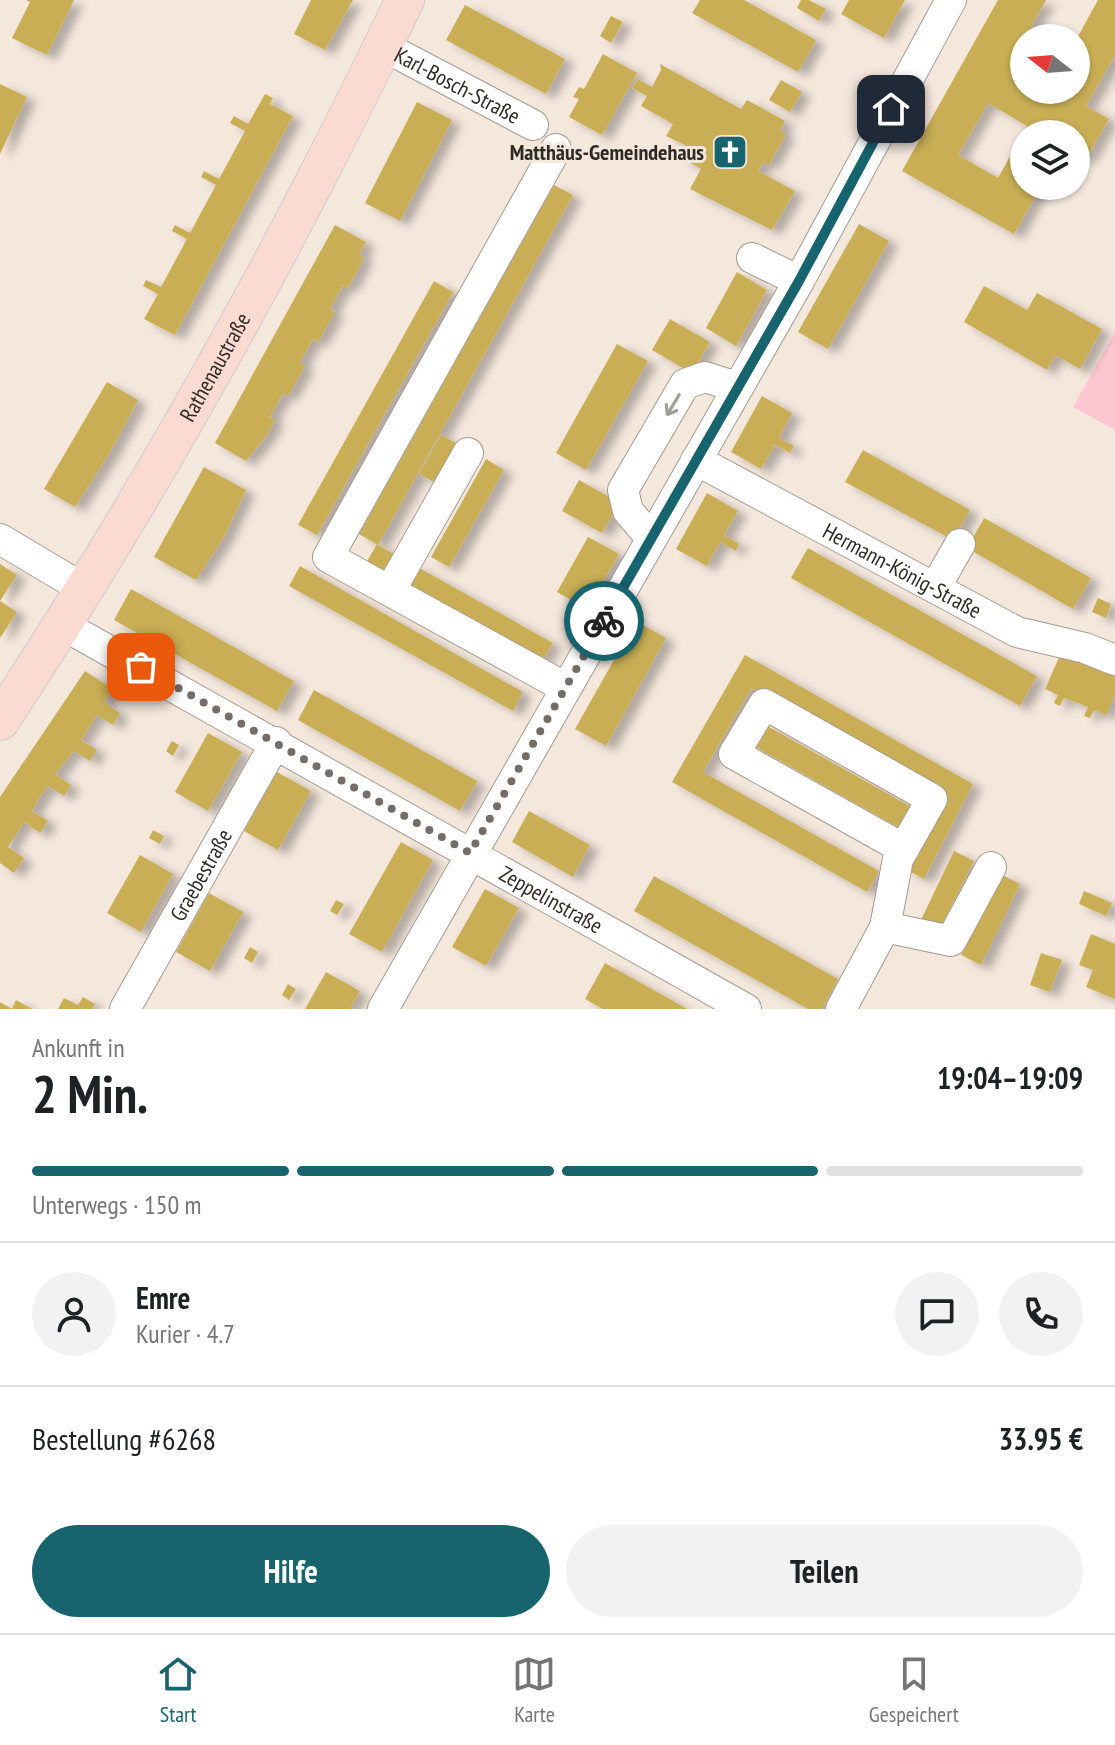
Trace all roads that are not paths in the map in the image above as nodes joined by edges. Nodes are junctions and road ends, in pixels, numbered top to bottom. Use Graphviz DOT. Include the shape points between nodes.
graph roads {
  1 [pos="405,0"];
  2 [pos="951,0"];
  3 [pos="383,46"];
  4 [pos="533,125"];
  5 [pos="556,149"];
  6 [pos="752,258"];
  7 [pos="799,281"];
  8 [pos="737,387"];
  9 [pos="468,453"];
  10 [pos="696,460"];
  11 [pos="651,538"];
  12 [pos="0,539"];
  13 [pos="960,544"];
  14 [pos="935,588"];
  15 [pos="84,589"];
  16 [pos="390,591"];
  17 [pos="63,625"];
  18 [pos="1115,660"];
  19 [pos="566,688"];
  20 [pos="0,721"];
  21 [pos="276,742"];
  22 [pos="904,849"];
  23 [pos="470,853"];
  24 [pos="991,867"];
  25 [pos="885,927"];
  26 [pos="125,1009"];
  27 [pos="383,1009"];
  28 [pos="746,1009"];
  29 [pos="841,1009"];
  1 -- 3 [label="main road, Rathenaustraße"];
  2 -- 7 [label="street"];
  3 -- 4 [label="street, Karl-Bosch-Straße"];
  3 -- 15 [label="main road, Rathenaustraße" via="222,357"];
  5 -- 16 [label="street" via="328,557"];
  6 -- 7 [label="street"];
  7 -- 8 [label="street"];
  8 -- 10 [label="street"];
  8 -- 11 [label="street, one-way" via="705,377 685,384 623,490 628,511"];
  9 -- 16 [label="street"];
  10 -- 11 [label="street"];
  10 -- 14 [label="street, Hermann-König-Straße"];
  11 -- 19 [label="street"];
  12 -- 15 [label="street"];
  13 -- 14 [label="street"];
  14 -- 18 [label="street, Hermann-König-Straße" via="1017,632"];
  15 -- 17 [label="main road, Rathenaustraße"];
  16 -- 19 [label="street"];
  17 -- 20 [label="main road, Rathenaustraße"];
  17 -- 21 [label="street, Zeppelinstraße"];
  19 -- 23 [label="street"];
  21 -- 23 [label="street, Zeppelinstraße"];
  21 -- 26 [label="street, Graebestraße"];
  22 -- 22 [label="street" via="932,799 764,704 734,754"];
  22 -- 25 [label="street"];
  23 -- 27 [label="street"];
  23 -- 28 [label="street, Zeppelinstraße"];
  24 -- 25 [label="street" via="951,941"];
  25 -- 29 [label="street"];
}
